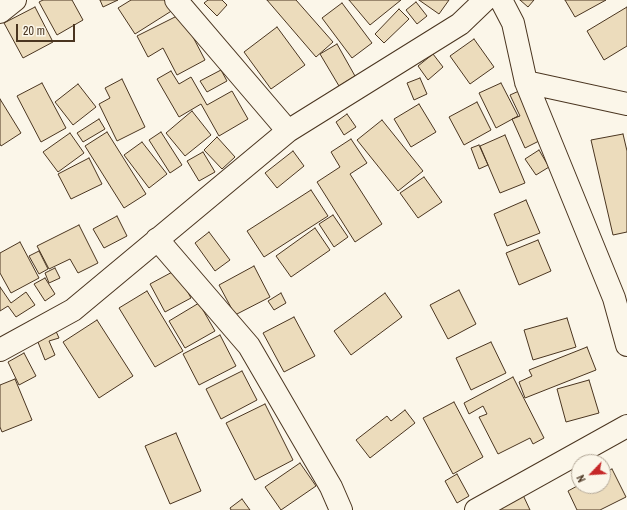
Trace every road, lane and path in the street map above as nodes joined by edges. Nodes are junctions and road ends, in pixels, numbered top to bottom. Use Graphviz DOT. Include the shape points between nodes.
graph roads {
  1 [pos="15,0"];
  2 [pos="176,0"];
  3 [pos="485,0"];
  4 [pos="501,0"];
  5 [pos="0,12"];
  6 [pos="526,82"];
  7 [pos="627,104"];
  8 [pos="288,131"];
  9 [pos="157,239"];
  10 [pos="627,345"];
  11 [pos="0,350"];
  12 [pos="627,426"];
  13 [pos="342,510"];
  14 [pos="476,510"];
  1 -- 5 [label="street"];
  2 -- 8 [label="street"];
  3 -- 8 [label="street" via="460,24"];
  4 -- 6 [label="street" via="513,23"];
  6 -- 7 [label="street"];
  6 -- 10 [label="street" via="614,298"];
  8 -- 9 [label="street"];
  9 -- 11 [label="street" via="73,310"];
  9 -- 13 [label="street" via="249,346"];
  12 -- 14 [label="street"];
}
